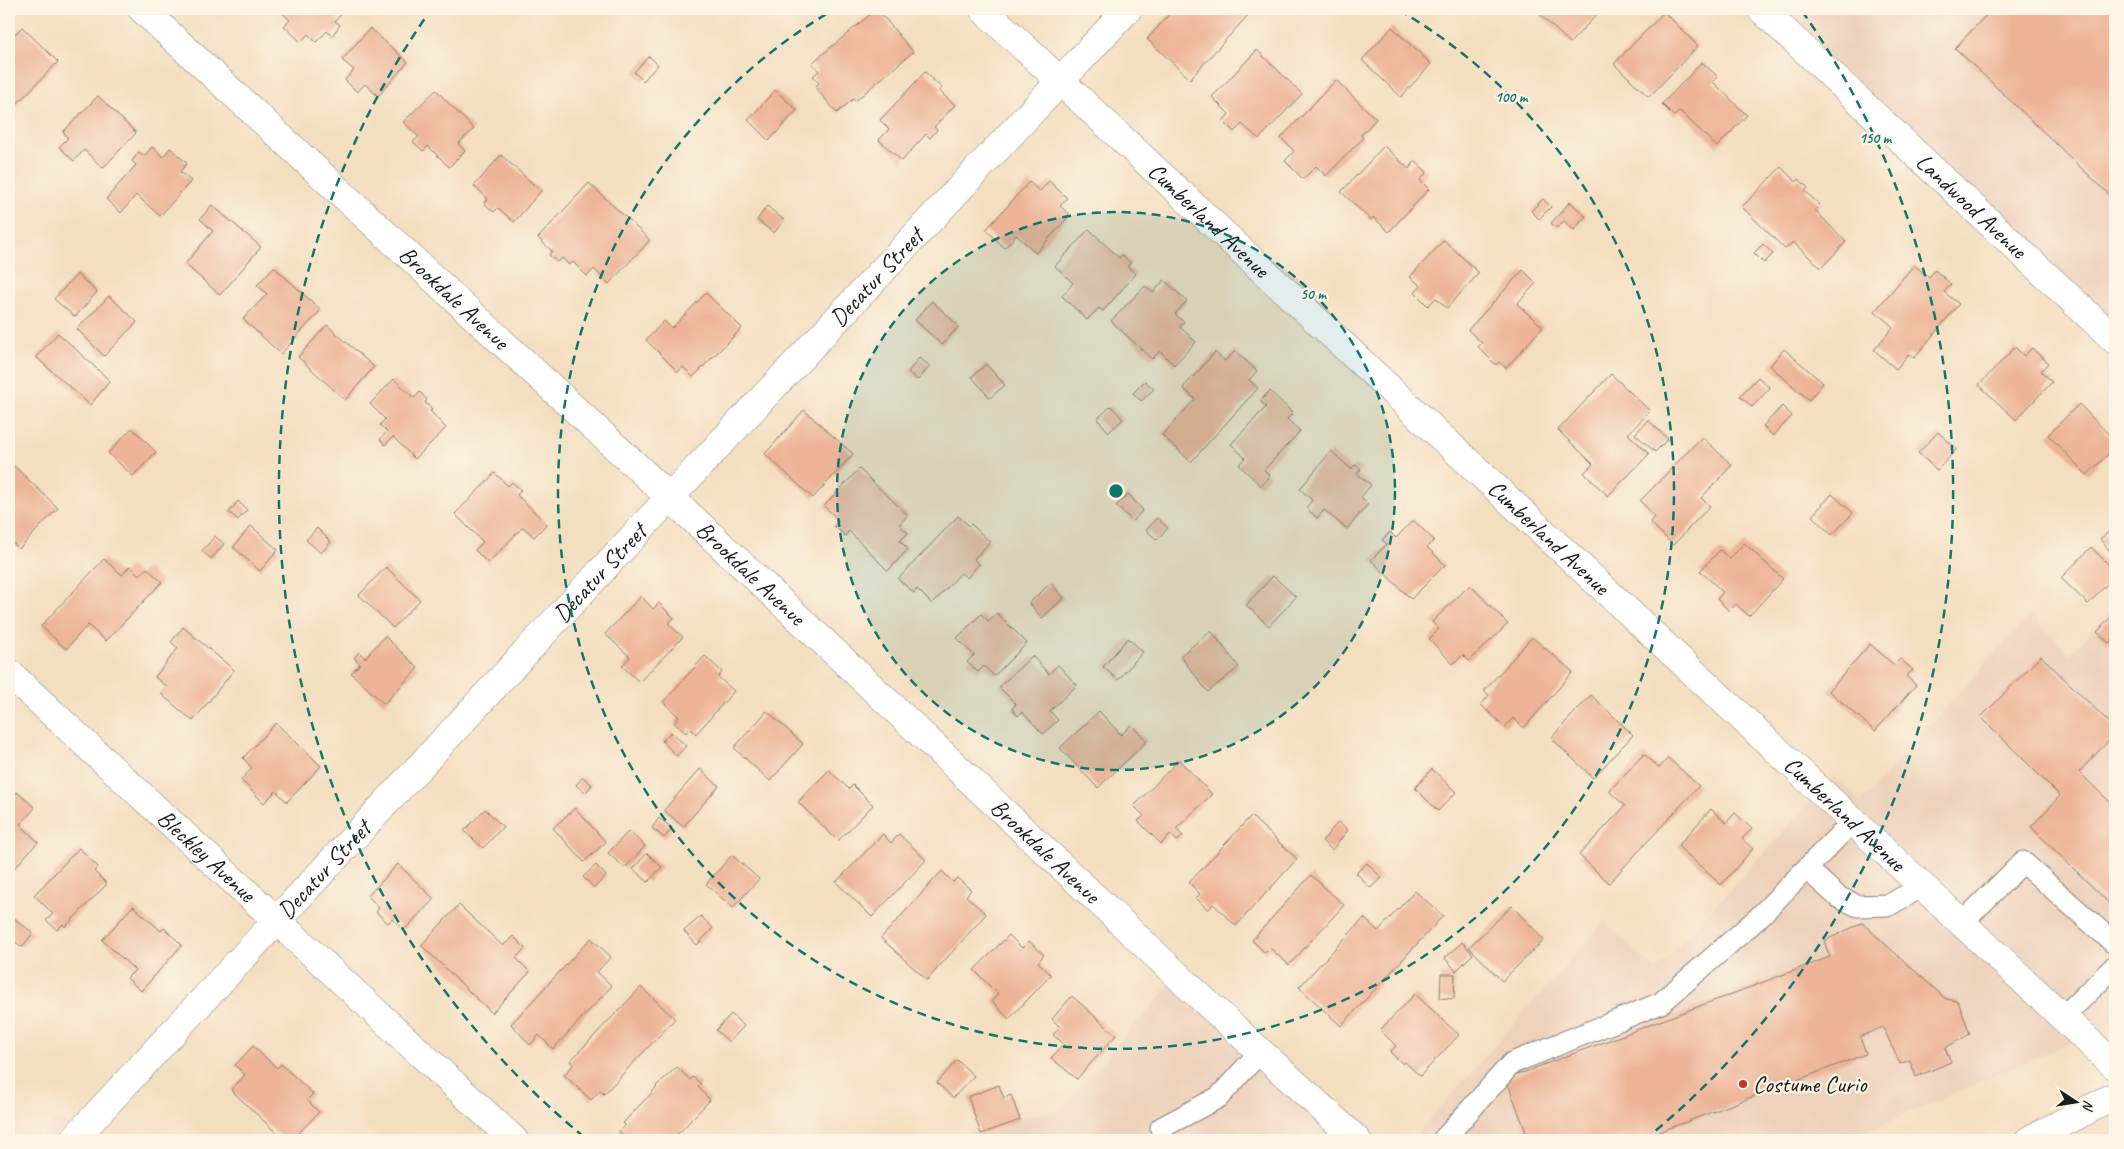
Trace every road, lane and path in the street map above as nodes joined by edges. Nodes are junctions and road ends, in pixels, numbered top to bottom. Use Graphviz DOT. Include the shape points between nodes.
graph roads {
  1 [pos="142,9"];
  2 [pos="983,9"];
  3 [pos="1128,9"];
  4 [pos="1761,9"];
  5 [pos="1060,81"];
  6 [pos="2115,340"];
  7 [pos="670,497"];
  8 [pos="9,673"];
  9 [pos="1853,821"];
  10 [pos="1807,869"];
  11 [pos="1923,886"];
  12 [pos="278,920"];
  13 [pos="1962,923"];
  14 [pos="2115,944"];
  15 [pos="2115,966"];
  16 [pos="2063,1017"];
  17 [pos="1260,1052"];
  18 [pos="2115,1066"];
  19 [pos="2115,1096"];
  20 [pos="74,1140"];
  21 [pos="514,1140"];
  22 [pos="1164,1140"];
  23 [pos="1357,1140"];
  24 [pos="1443,1140"];
  25 [pos="2029,1140"];
  1 -- 7 [label="street, Brookdale Avenue"];
  2 -- 5 [label="street, Cumberland Avenue"];
  3 -- 5 [label="street, Decatur Street"];
  4 -- 6 [label="street, Landwood Avenue"];
  5 -- 7 [label="street, Decatur Street"];
  5 -- 9 [label="street, Cumberland Avenue"];
  7 -- 12 [label="street, Decatur Street"];
  7 -- 17 [label="street, Brookdale Avenue"];
  8 -- 12 [label="street, Bleckley Avenue"];
  9 -- 10 [label="lane"];
  9 -- 11 [label="street, Cumberland Avenue"];
  10 -- 11 [label="lane" via="1838,897 1858,906 1889,905"];
  10 -- 24 [label="lane" via="1758,919 1661,1003 1512,1063"];
  11 -- 13 [label="street, Cumberland Avenue"];
  12 -- 20 [label="street, Decatur Street"];
  12 -- 21 [label="street, Bleckley Avenue"];
  13 -- 14 [label="lane" via="2024,862"];
  13 -- 16 [label="street, Cumberland Avenue"];
  15 -- 16 [label="lane"];
  16 -- 18 [label="street, Cumberland Avenue"];
  17 -- 22 [label="lane" via="1219,1097 1161,1128"];
  17 -- 23 [label="street, Brookdale Avenue"];
  19 -- 25 [label="street"];
}
